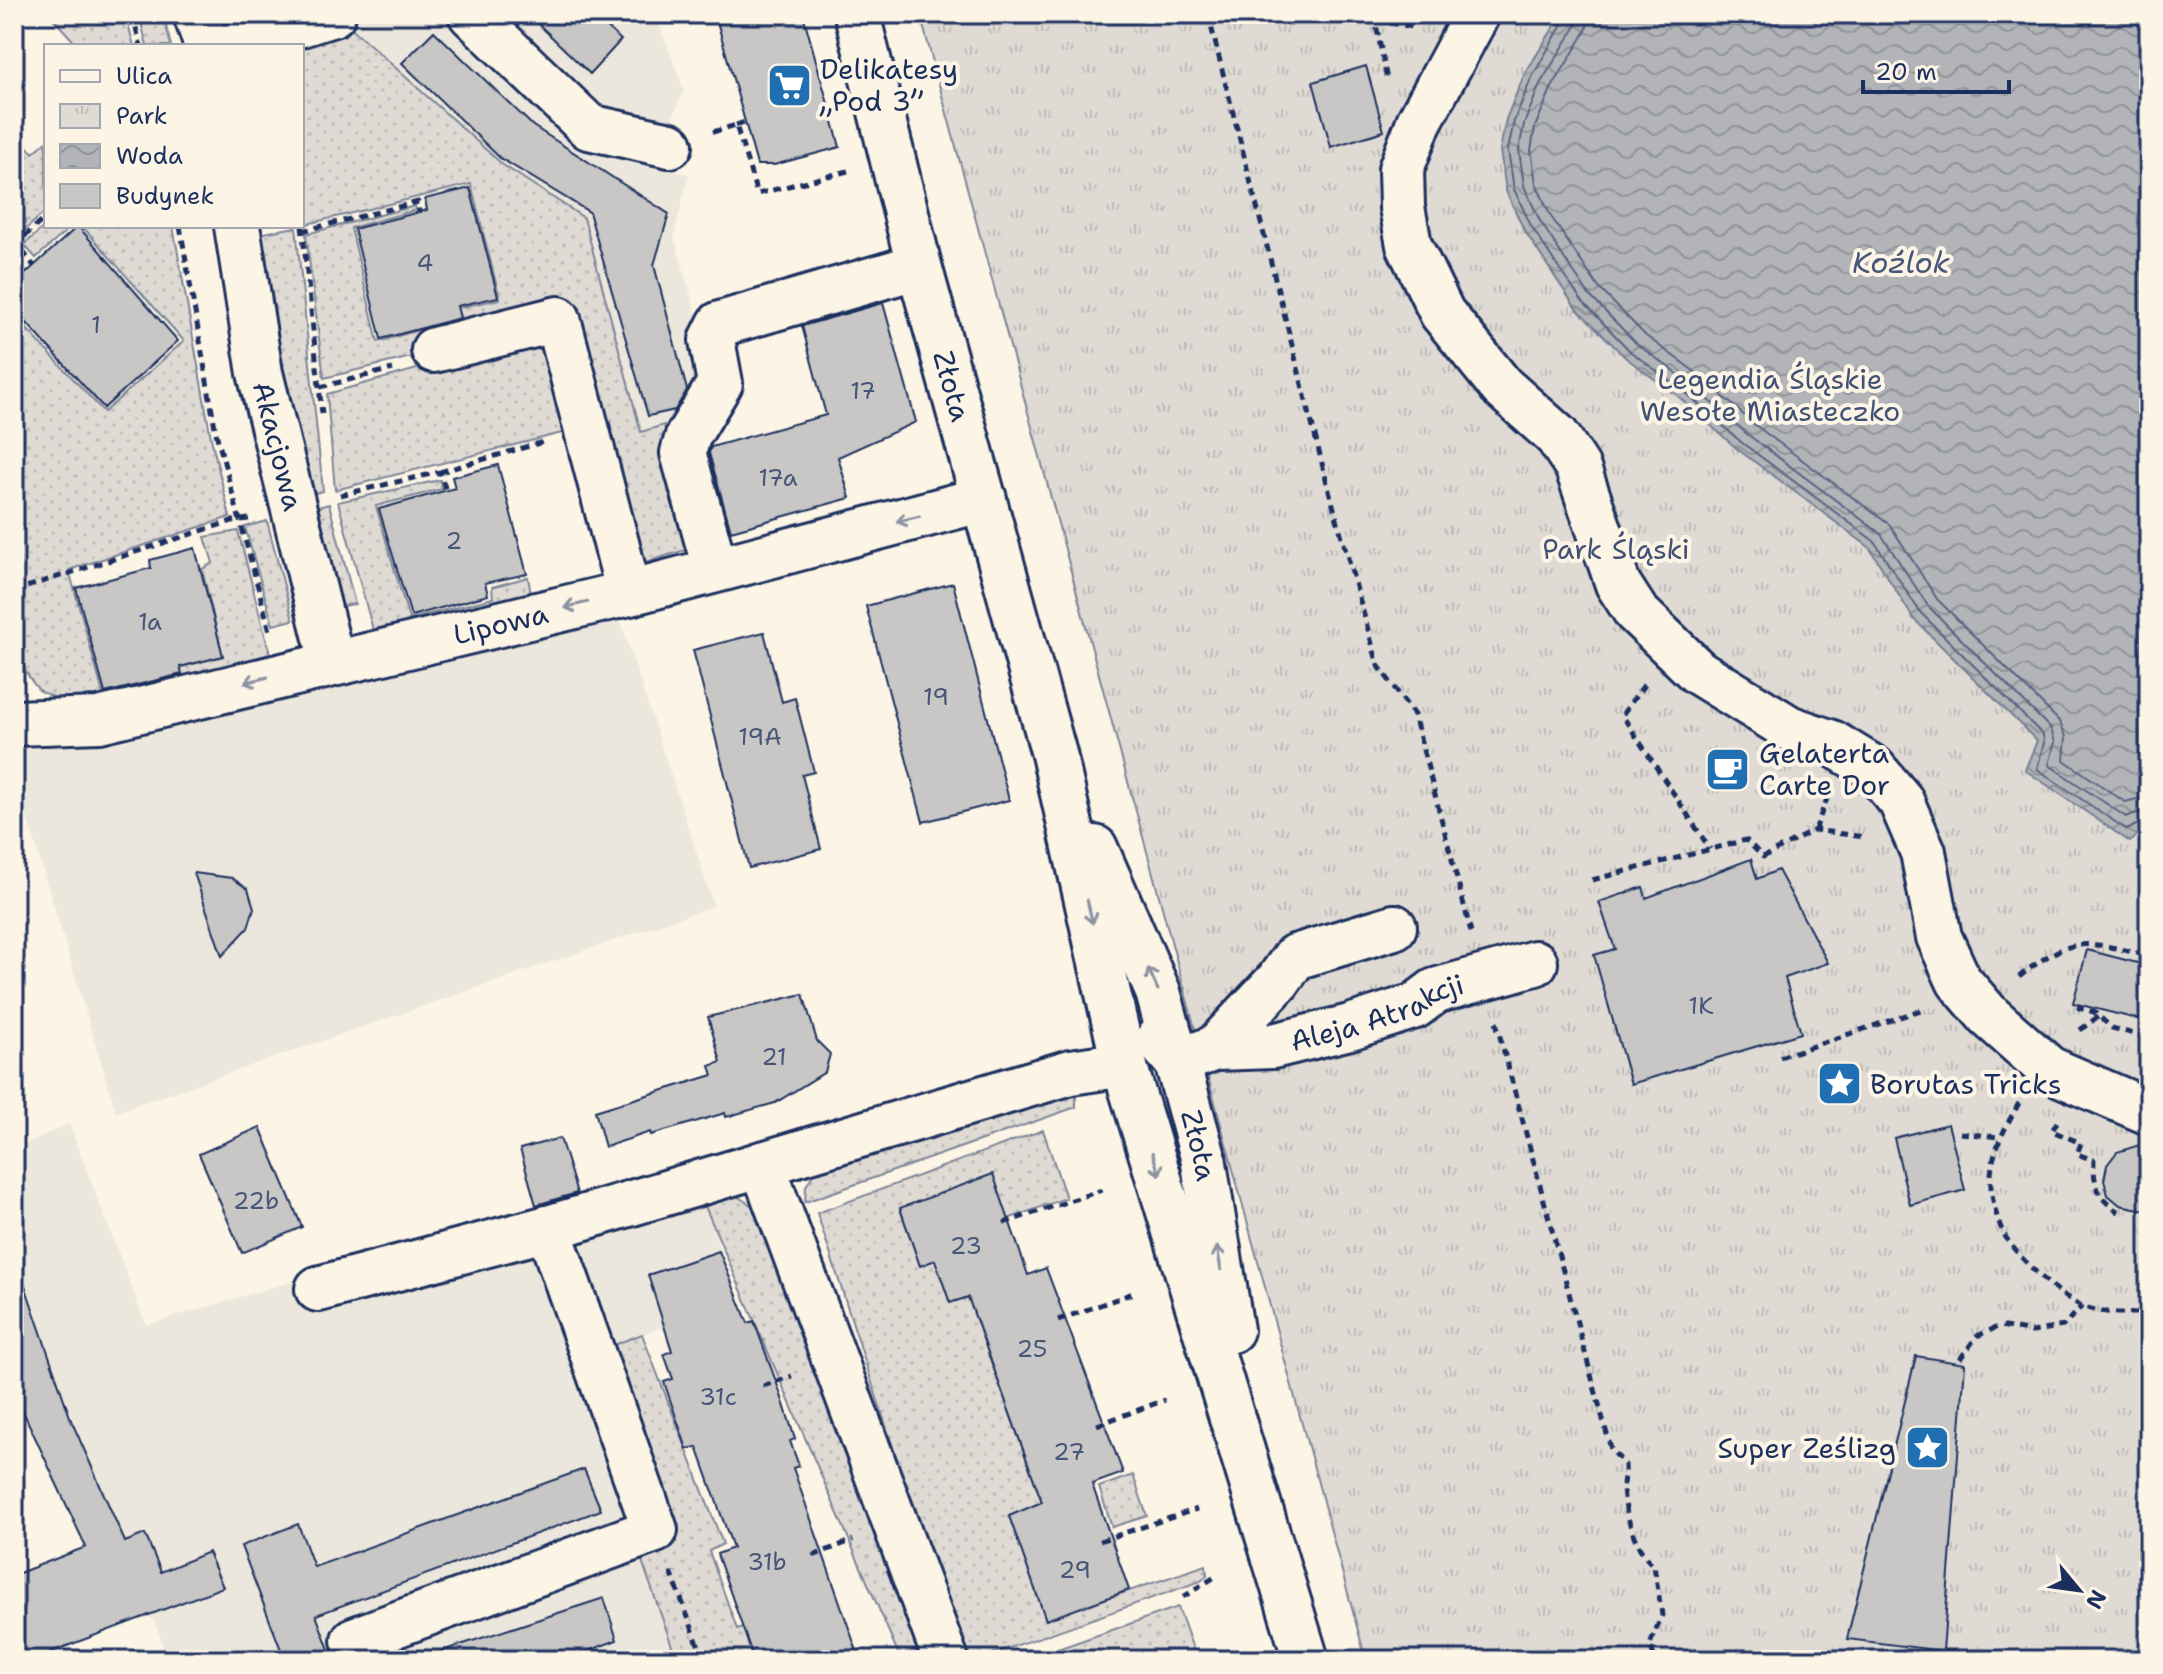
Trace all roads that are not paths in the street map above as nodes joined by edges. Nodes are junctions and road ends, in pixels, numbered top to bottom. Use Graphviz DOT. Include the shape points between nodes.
graph roads {
  1 [pos="196,14"];
  2 [pos="333,14"];
  3 [pos="471,14"];
  4 [pos="857,14"];
  5 [pos="1477,14"];
  6 [pos="206,44"];
  7 [pos="237,44"];
  8 [pos="670,145"];
  9 [pos="237,228"];
  10 [pos="919,266"];
  11 [pos="434,350"];
  12 [pos="984,499"];
  13 [pos="715,568"];
  14 [pos="629,593"];
  15 [pos="332,662"];
  16 [pos="14,723"];
  17 [pos="1054,754"];
  18 [pos="1394,927"];
  19 [pos="1535,963"];
  20 [pos="1105,982"];
  21 [pos="1196,1055"];
  22 [pos="1124,1064"];
  23 [pos="2149,1112"];
  24 [pos="762,1164"];
  25 [pos="548,1228"];
  26 [pos="318,1289"];
  27 [pos="1276,1555"];
  28 [pos="354,1640"];
  29 [pos="946,1660"];
  30 [pos="1306,1660"];
  1 -- 6 [label="street"];
  2 -- 7 [label="street"];
  3 -- 8 [label="street" via="589,127"];
  4 -- 10 [label="street, Złota"];
  5 -- 23 [label="street" via="1419,122 1401,169 1409,245 1442,313 1502,387 1557,436 1577,466 1618,584 1636,612 1698,672 1789,728 1832,743 1873,768 1901,801 1923,852 1939,937 1959,981 1989,1016 2062,1075"];
  9 -- 15 [label="street, Akacjowa" via="260,373"];
  10 -- 12 [label="street, Złota"];
  10 -- 13 [label="street" via="720,324 712,340 720,383 683,453"];
  11 -- 14 [label="street" via="558,319"];
  12 -- 13 [label="street, Lipowa, one-way"];
  12 -- 17 [label="street, Złota"];
  13 -- 14 [label="street, Lipowa"];
  14 -- 15 [label="street, Lipowa, one-way"];
  15 -- 16 [label="street, Lipowa, one-way" via="99,720"];
  17 -- 20 [label="street, Złota, one-way"];
  21 -- 17 [label="street, Złota, one-way" via="1158,992"];
  18 -- 21 [label="street" via="1295,957 1278,981"];
  19 -- 21 [label="street, Aleja Atrakcji" via="1435,991 1415,1006 1350,1027 1273,1046"];
  20 -- 21 [label="street"];
  20 -- 22 [label="street, Złota"];
  27 -- 21 [label="street, Złota, one-way" via="1234,1352 1203,1157"];
  22 -- 24 [label="street" via="1071,1072"];
  22 -- 27 [label="street, Złota, one-way"];
  24 -- 25 [label="street"];
  24 -- 29 [label="street"];
  25 -- 26 [label="street"];
  25 -- 28 [label="street" via="655,1530"];
  27 -- 30 [label="street, Złota"];
}
